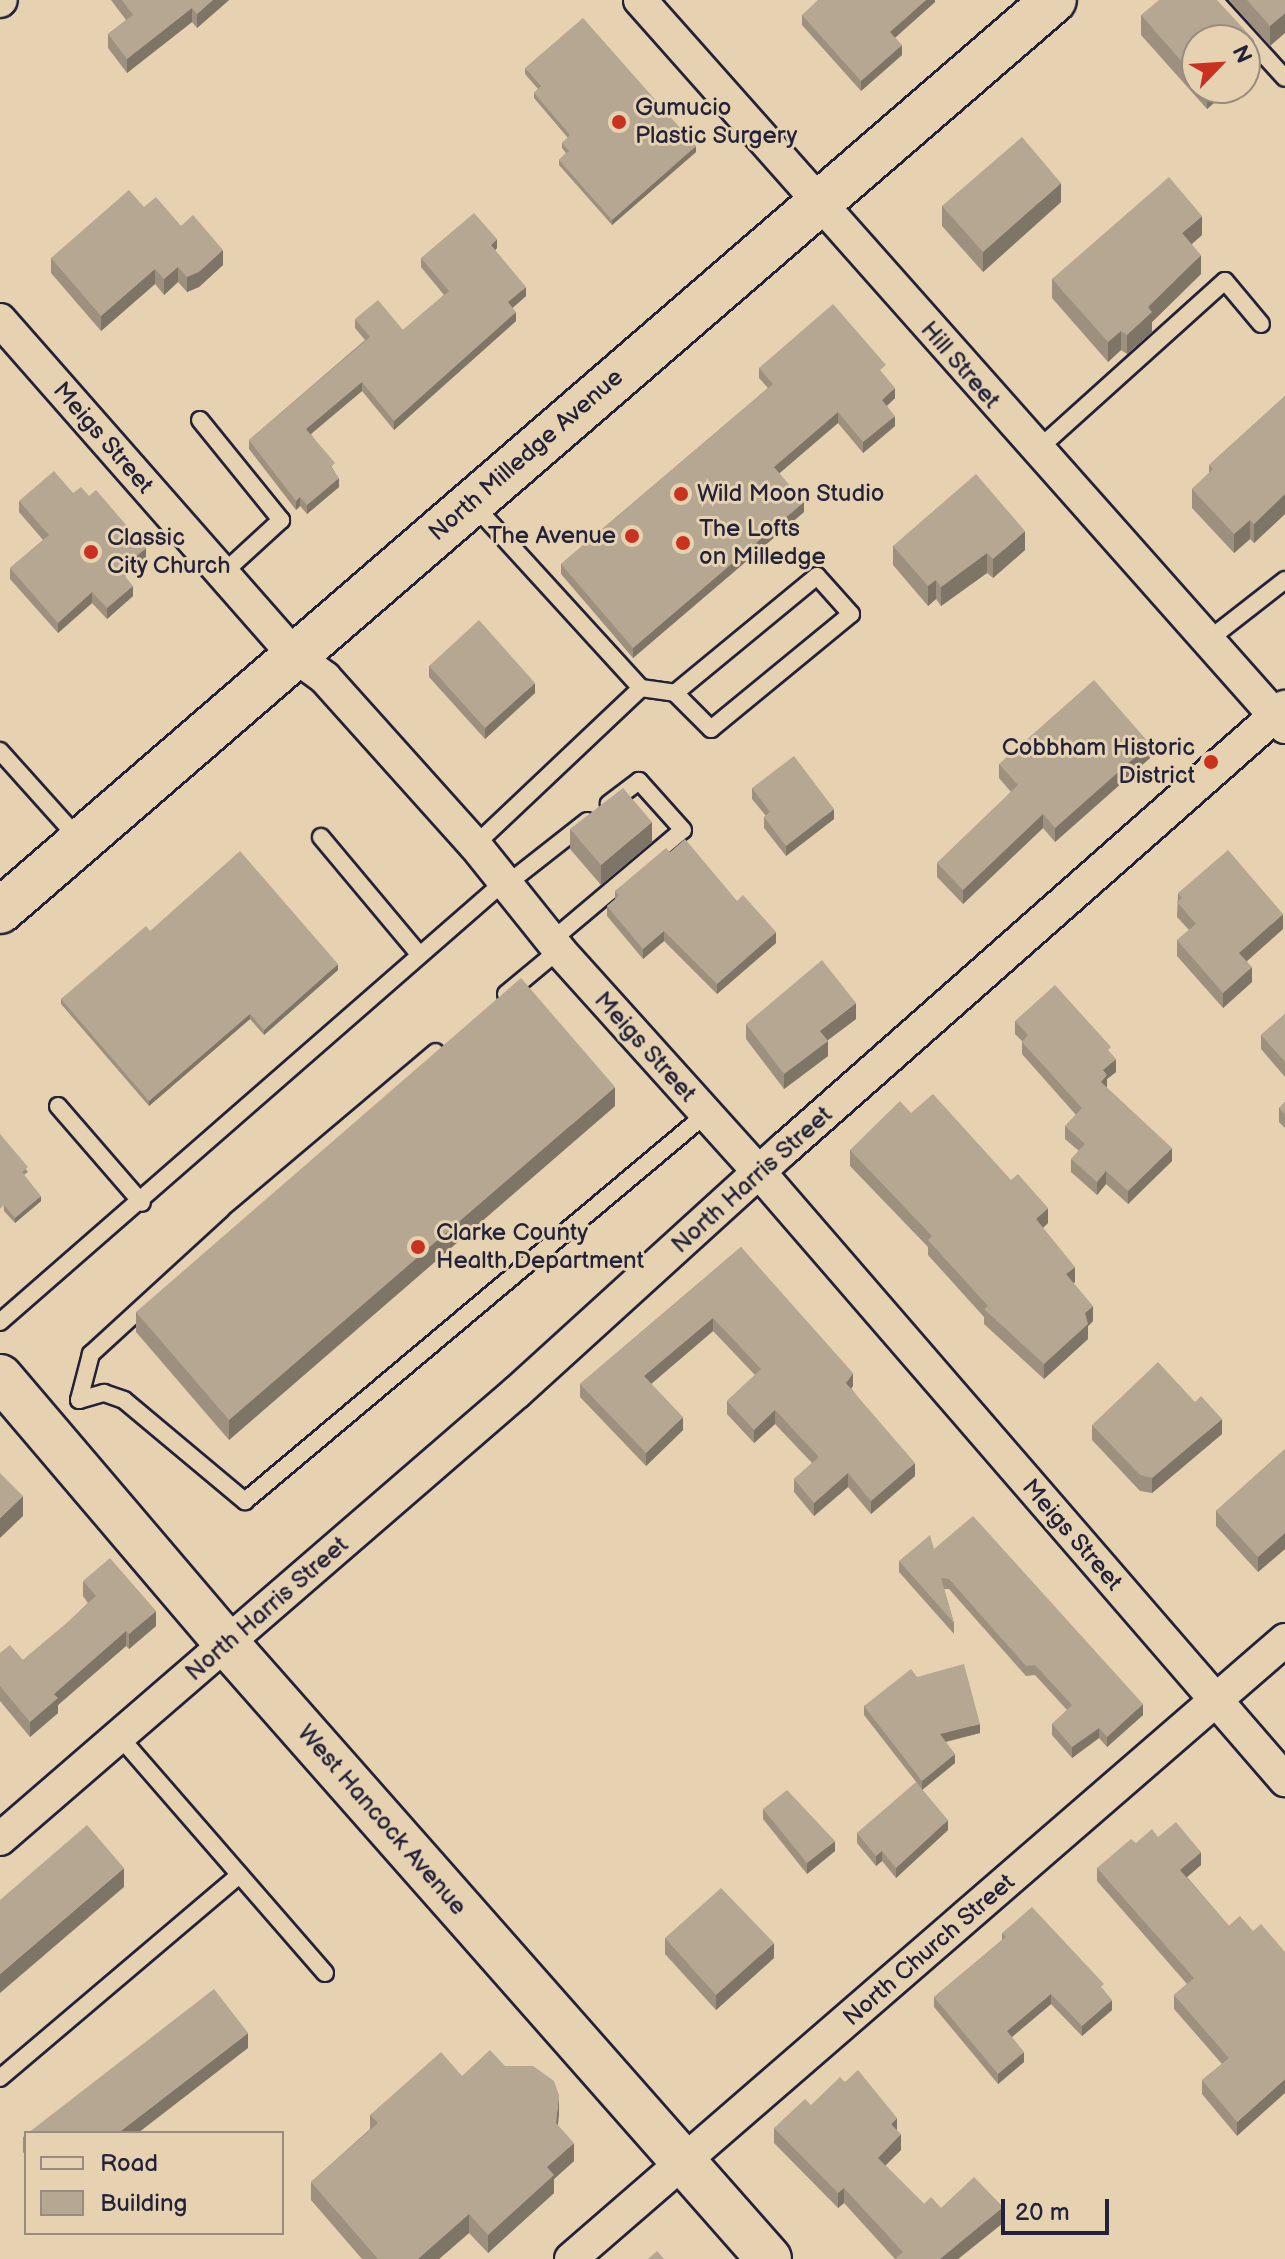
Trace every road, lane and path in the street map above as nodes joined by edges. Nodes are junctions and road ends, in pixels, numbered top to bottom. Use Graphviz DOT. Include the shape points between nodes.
graph roads {
  1 [pos="640,0"];
  2 [pos="1214,0"];
  3 [pos="1040,4"];
  4 [pos="1285,78"];
  5 [pos="817,202"];
  6 [pos="0,320"];
  7 [pos="1261,324"];
  8 [pos="200,420"];
  9 [pos="1036,451"];
  10 [pos="471,502"];
  11 [pos="222,574"];
  12 [pos="1285,580"];
  13 [pos="1207,641"];
  14 [pos="295,656"];
  15 [pos="641,688"];
  16 [pos="675,693"];
  17 [pos="1282,717"];
  18 [pos="0,751"];
  19 [pos="321,837"];
  20 [pos="80,841"];
  21 [pos="475,845"];
  22 [pos="506,883"];
  23 [pos="0,911"];
  24 [pos="555,945"];
  25 [pos="418,953"];
  26 [pos="494,1005"];
  27 [pos="457,1035"];
  28 [pos="58,1106"];
  29 [pos="706,1114"];
  30 [pos="760,1173"];
  31 [pos="142,1203"];
  32 [pos="0,1322"];
  33 [pos="0,1377"];
  34 [pos="1285,1640"];
  35 [pos="226,1643"];
  36 [pos="1216,1701"];
  37 [pos="119,1736"];
  38 [pos="1285,1780"];
  39 [pos="0,1839"];
  40 [pos="239,1875"];
  41 [pos="325,1973"];
  42 [pos="0,2078"];
  43 [pos="685,2162"];
  44 [pos="571,2259"];
  45 [pos="769,2259"];
  1 -- 5 [label="street, Hill Street"];
  2 -- 4 [label="lane"];
  3 -- 5 [label="main road, North Milledge Avenue"];
  5 -- 9 [label="street, Hill Street"];
  5 -- 10 [label="main road, North Milledge Avenue"];
  6 -- 11 [label="street, Meigs Street"];
  7 -- 9 [label="lane" via="1225,281"];
  8 -- 11 [label="lane" via="281,520"];
  9 -- 13 [label="street, Hill Street"];
  10 -- 14 [label="main road, North Milledge Avenue"];
  10 -- 15 [label="lane"];
  11 -- 14 [label="street, Meigs Street"];
  12 -- 13 [label="lane"];
  13 -- 17 [label="street, Hill Street"];
  14 -- 20 [label="main road, North Milledge Avenue"];
  14 -- 21 [label="street, Meigs Street" via="325,678"];
  15 -- 16 [label="lane"];
  15 -- 21 [label="lane"];
  16 -- 16 [label="lane" via="817,576 851,614 711,729"];
  17 -- 30 [label="street, North Harris Street"];
  18 -- 20 [label="lane"];
  19 -- 25 [label="lane"];
  20 -- 23 [label="main road, North Milledge Avenue"];
  21 -- 22 [label="street, Meigs Street"];
  22 -- 24 [label="street, Meigs Street"];
  22 -- 24 [label="lane" via="639,781 683,830"];
  22 -- 25 [label="lane"];
  24 -- 26 [label="lane"];
  24 -- 29 [label="street, Meigs Street"];
  25 -- 31 [label="lane"];
  27 -- 29 [label="lane" via="237,1220 91,1354 79,1400 104,1393 124,1400 245,1501"];
  28 -- 31 [label="lane"];
  29 -- 30 [label="street, Meigs Street"];
  30 -- 35 [label="street, North Harris Street"];
  30 -- 36 [label="street, Meigs Street"];
  31 -- 32 [label="lane"];
  33 -- 35 [label="main road, West Hancock Avenue"];
  34 -- 36 [label="street, North Church Street"];
  35 -- 37 [label="street, North Harris Street"];
  35 -- 43 [label="main road, West Hancock Avenue"];
  36 -- 38 [label="street, Meigs Street"];
  36 -- 43 [label="street, North Church Street"];
  37 -- 39 [label="street, North Harris Street"];
  37 -- 40 [label="lane"];
  40 -- 41 [label="lane"];
  40 -- 42 [label="lane"];
  43 -- 44 [label="street, North Church Street"];
  43 -- 45 [label="main road, West Hancock Avenue"];
}
